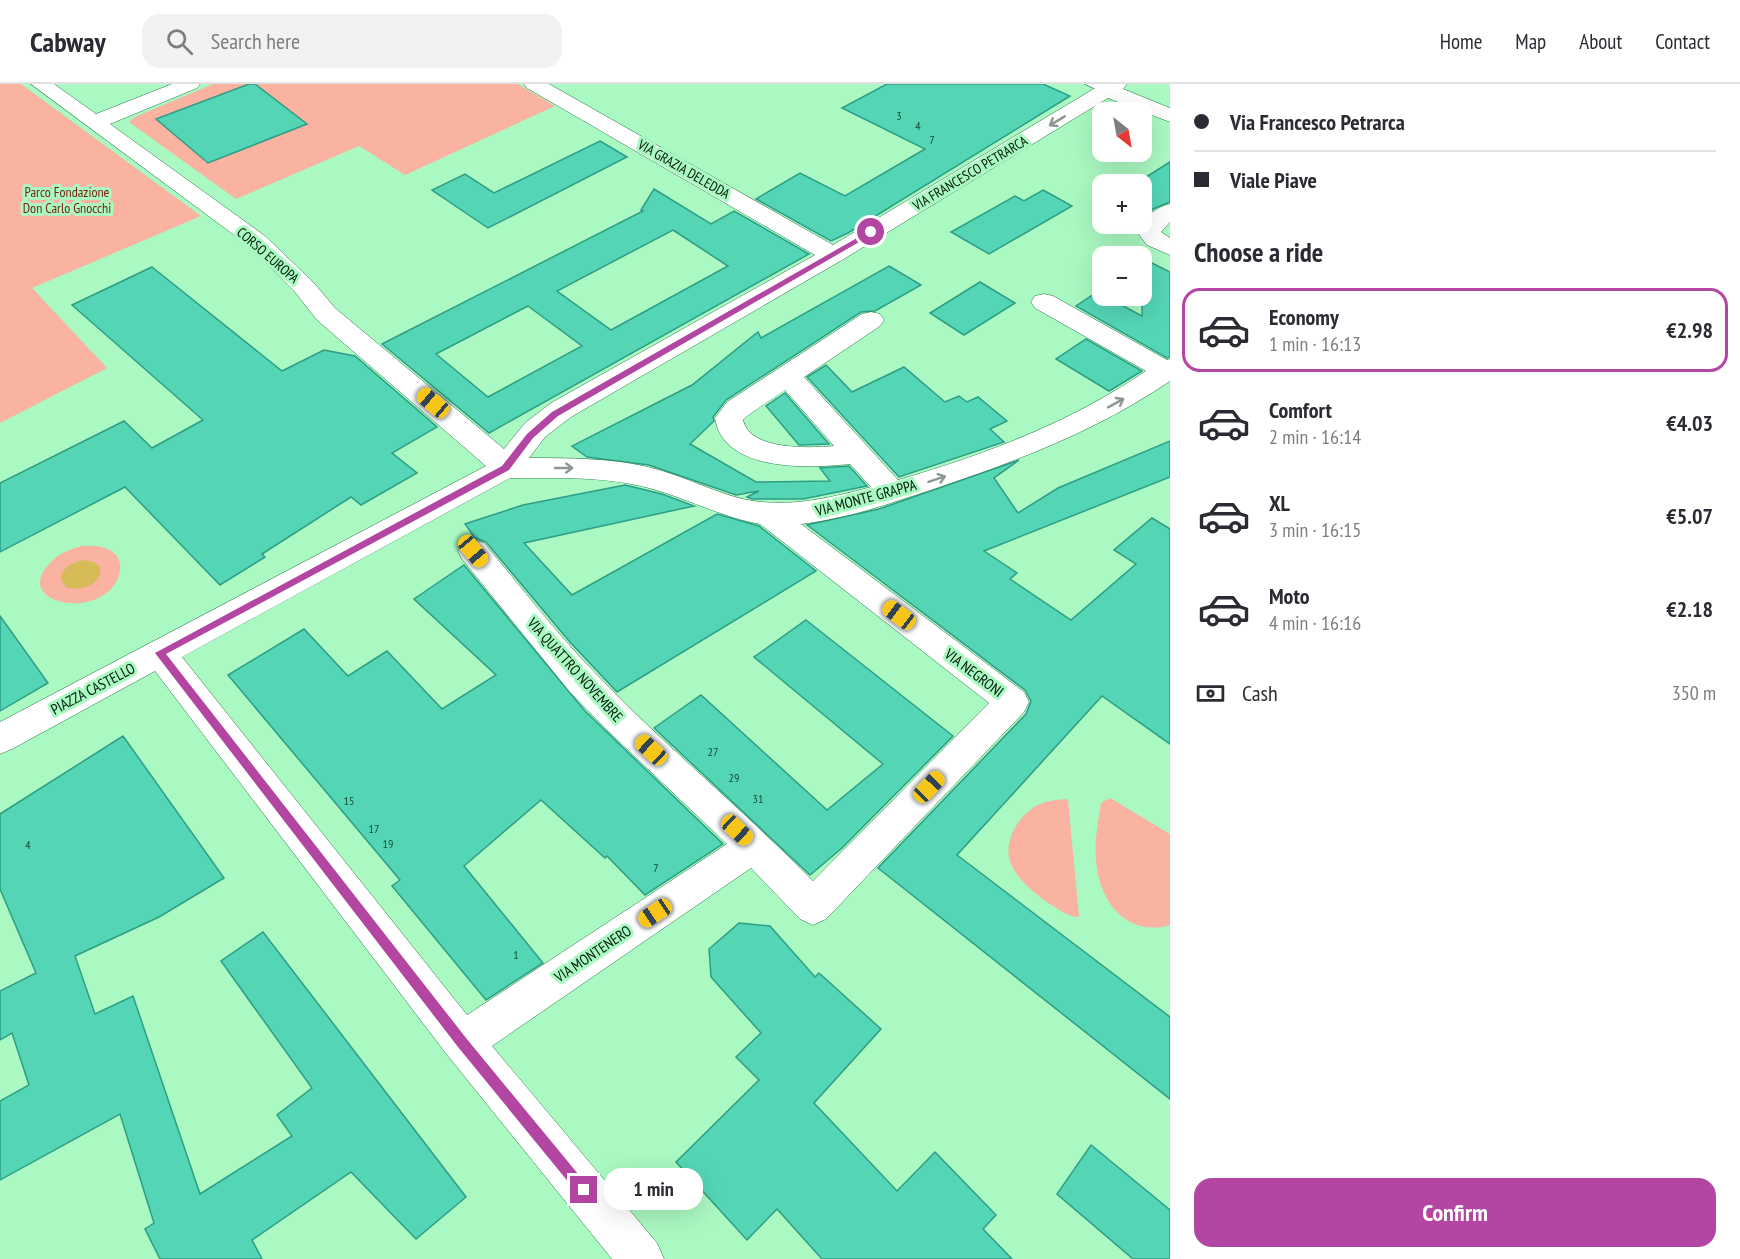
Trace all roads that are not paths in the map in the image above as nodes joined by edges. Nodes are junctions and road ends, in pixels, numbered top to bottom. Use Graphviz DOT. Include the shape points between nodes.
graph roads {
  1 [pos="41,84"];
  2 [pos="190,84"];
  3 [pos="534,84"];
  4 [pos="1105,86"];
  5 [pos="1170,116"];
  6 [pos="96,122"];
  7 [pos="1170,211"];
  8 [pos="1170,248"];
  9 [pos="833,255"];
  10 [pos="1044,302"];
  11 [pos="871,320"];
  12 [pos="1168,370"];
  13 [pos="787,375"];
  14 [pos="856,453"];
  15 [pos="506,468"];
  16 [pos="892,492"];
  17 [pos="766,513"];
  18 [pos="473,551"];
  19 [pos="160,653"];
  20 [pos="0,739"];
  21 [pos="754,846"];
  22 [pos="813,907"];
  23 [pos="462,1042"];
  24 [pos="642,1259"];
  1 -- 6 [label="street, CORSO EUROPA"];
  2 -- 6 [label="street"];
  3 -- 9 [label="street, VIA GRAZIA DELEDDA"];
  4 -- 5 [label="street"];
  4 -- 9 [label="street, VIA FRANCESCO PETRARCA, one-way"];
  6 -- 15 [label="street, CORSO EUROPA" via="257,241 281,262 326,314"];
  7 -- 8 [label="street" via="1153,223 1149,232"];
  9 -- 15 [label="street, PIAZZA CASTELLO" via="555,414 530,436"];
  10 -- 12 [label="street"];
  11 -- 13 [label="street"];
  16 -- 12 [label="street, VIA MONTE GRAPPA, one-way" via="960,471 1074,424 1125,399"];
  13 -- 14 [label="street"];
  13 -- 14 [label="street" via="733,413 730,423 736,434 763,452 785,458"];
  14 -- 16 [label="street"];
  15 -- 17 [label="street, VIA MONTE GRAPPA, one-way" via="586,468 628,473 731,507"];
  15 -- 19 [label="street, PIAZZA CASTELLO"];
  16 -- 17 [label="street, VIA MONTE GRAPPA" via="823,511"];
  17 -- 22 [label="street, VIA NEGRONI" via="1012,702"];
  18 -- 21 [label="street, VIA QUATTRO NOVEMBRE" via="582,682"];
  19 -- 20 [label="street, PIAZZA CASTELLO"];
  19 -- 23 [label="street"];
  21 -- 22 [label="street, VIA QUATTRO NOVEMBRE"];
  21 -- 23 [label="street, VIA MONTENERO"];
  23 -- 24 [label="street"];
}
